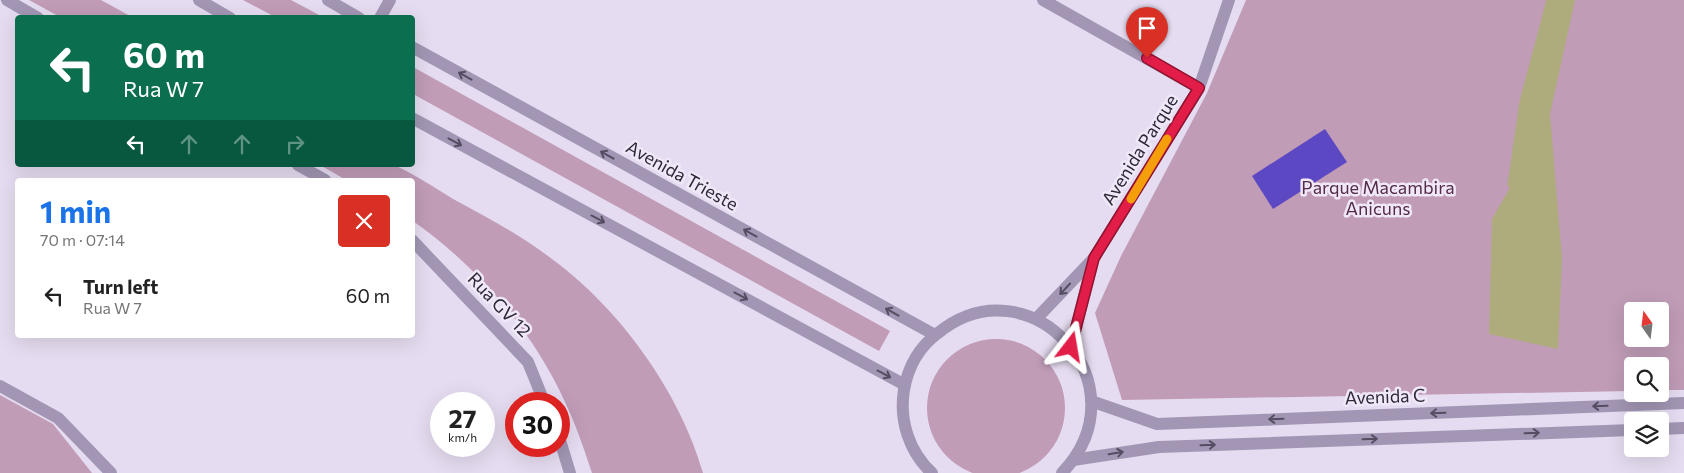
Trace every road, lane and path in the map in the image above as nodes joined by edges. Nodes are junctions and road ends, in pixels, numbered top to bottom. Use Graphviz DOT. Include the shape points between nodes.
graph roads {
  1 [pos="7,0"];
  2 [pos="199,0"];
  3 [pos="328,0"];
  4 [pos="390,0"];
  5 [pos="1043,0"];
  6 [pos="1229,0"];
  7 [pos="33,15"];
  8 [pos="225,15"];
  9 [pos="354,15"];
  10 [pos="382,15"];
  11 [pos="415,49"];
  12 [pos="1199,88"];
  13 [pos="415,120"];
  14 [pos="301,167"];
  15 [pos="321,178"];
  16 [pos="415,243"];
  17 [pos="1094,258"];
  18 [pos="1036,320"];
  19 [pos="934,335"];
  20 [pos="1071,347"];
  21 [pos="905,385"];
  22 [pos="0,386"];
  23 [pos="540,392"];
  24 [pos="1091,401"];
  25 [pos="1684,403"];
  26 [pos="1684,428"];
  27 [pos="1669,429"];
  28 [pos="1624,430"];
  29 [pos="565,457"];
  30 [pos="1073,460"];
  31 [pos="928,471"];
  32 [pos="111,473"];
  33 [pos="570,473"];
  34 [pos="1062,473"];
  1 -- 7 [label="street"];
  2 -- 8 [label="street"];
  3 -- 9 [label="street"];
  4 -- 10 [label="street"];
  5 -- 12 [label="street"];
  6 -- 12 [label="street, Avenida Parque"];
  19 -- 11 [label="street, Avenida Trieste, one-way"];
  12 -- 17 [label="street, Avenida Parque"];
  13 -- 21 [label="street, one-way"];
  14 -- 15 [label="street"];
  16 -- 23 [label="street, Rua GV 12" via="528,362"];
  17 -- 18 [label="street, Avenida Parque, one-way"];
  17 -- 20 [label="street, Avenida Parque"];
  18 -- 19 [label="street" via="1004,312 983,312 952,323"];
  18 -- 20 [label="street" via="1055,331"];
  19 -- 21 [label="street" via="916,358"];
  20 -- 24 [label="street" via="1088,378"];
  21 -- 31 [label="street" via="902,408 906,430"];
  22 -- 32 [label="street" via="58,418"];
  25 -- 24 [label="street, Avenida C, one-way" via="1157,424"];
  24 -- 30 [label="street" via="1087,433"];
  26 -- 27 [label="street"];
  30 -- 28 [label="street, one-way" via="1159,447"];
  29 -- 33 [label="street"];
  30 -- 34 [label="street"];
}
